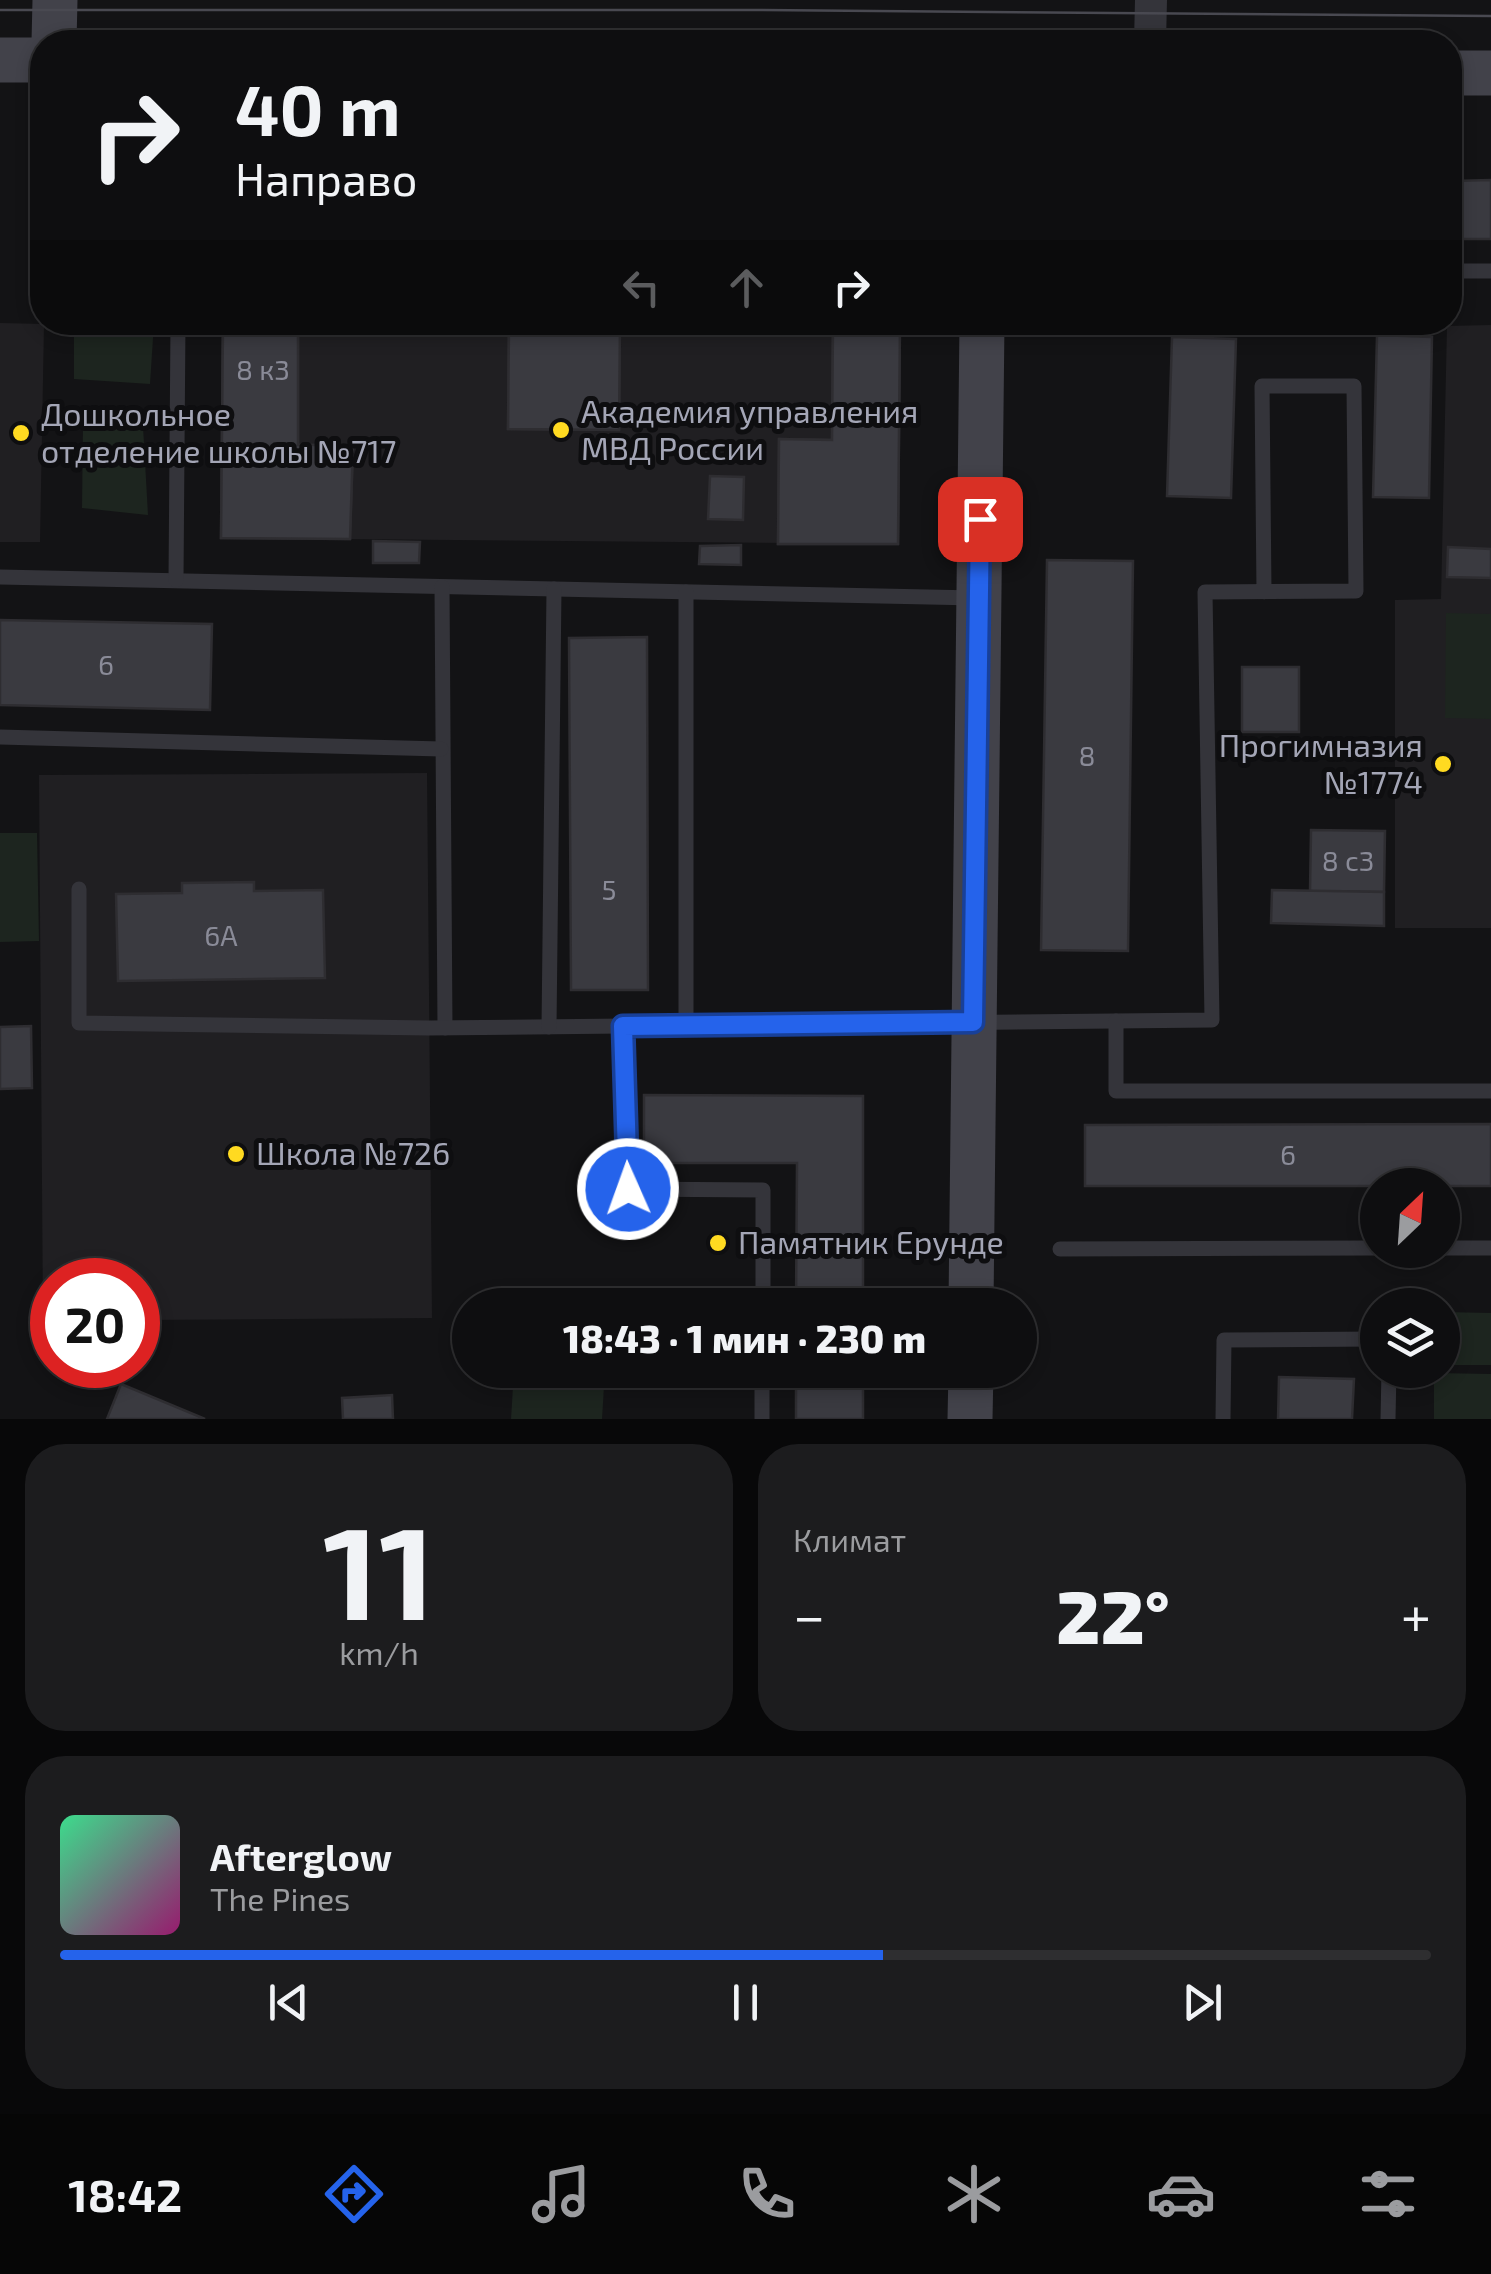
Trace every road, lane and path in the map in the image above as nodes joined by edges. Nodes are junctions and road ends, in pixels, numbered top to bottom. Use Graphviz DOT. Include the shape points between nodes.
graph roads {
  1 [pos="54,0"];
  2 [pos="1151,0"];
  3 [pos="54,30"];
  4 [pos="1150,30"];
  5 [pos="0,60"];
  6 [pos="30,60"];
  7 [pos="1462,73"];
  8 [pos="1491,73"];
  9 [pos="1462,270"];
  10 [pos="1491,271"];
  11 [pos="178,335"];
  12 [pos="982,335"];
  13 [pos="0,577"];
  14 [pos="176,580"];
  15 [pos="442,586"];
  16 [pos="554,589"];
  17 [pos="686,592"];
  18 [pos="1264,592"];
  19 [pos="980,598"];
  20 [pos="0,737"];
  21 [pos="441,749"];
  22 [pos="79,889"];
  23 [pos="1116,1021"];
  24 [pos="973,1022"];
  25 [pos="623,1026"];
  26 [pos="686,1026"];
  27 [pos="548,1027"];
  28 [pos="445,1028"];
  29 [pos="1491,1090"];
  30 [pos="1360,1248"];
  31 [pos="1460,1248"];
  32 [pos="1491,1248"];
  33 [pos="1060,1249"];
  34 [pos="762,1288"];
  35 [pos="971,1288"];
  36 [pos="1360,1340"];
  37 [pos="762,1388"];
  38 [pos="971,1388"];
  39 [pos="1389,1388"];
  40 [pos="762,1419"];
  41 [pos="970,1419"];
  42 [pos="1223,1419"];
  43 [pos="1388,1419"];
  1 -- 3 [label="street"];
  2 -- 4 [label="street"];
  5 -- 6 [label="street"];
  7 -- 8 [label="street"];
  9 -- 10 [label="lane"];
  11 -- 14 [label="lane"];
  12 -- 19 [label="street"];
  13 -- 14 [label="lane"];
  14 -- 15 [label="lane"];
  15 -- 16 [label="lane"];
  15 -- 21 [label="lane"];
  16 -- 17 [label="lane"];
  16 -- 27 [label="lane"];
  17 -- 19 [label="lane"];
  17 -- 26 [label="lane"];
  18 -- 18 [label="lane" via="1356,591 1354,386 1262,386"];
  18 -- 23 [label="lane" via="1205,592 1212,1020"];
  19 -- 24 [label="street"];
  20 -- 21 [label="lane"];
  21 -- 28 [label="lane"];
  22 -- 28 [label="lane" via="79,1023"];
  23 -- 24 [label="lane"];
  23 -- 29 [label="lane" via="1116,1091"];
  24 -- 26 [label="lane"];
  24 -- 35 [label="street"];
  25 -- 26 [label="lane"];
  25 -- 27 [label="lane"];
  25 -- 34 [label="lane" via="628,1189 763,1190"];
  27 -- 28 [label="lane"];
  30 -- 33 [label="lane"];
  31 -- 32 [label="lane"];
  36 -- 42 [label="lane" via="1224,1340"];
  37 -- 40 [label="lane"];
  38 -- 41 [label="street"];
  39 -- 43 [label="lane"];
}
